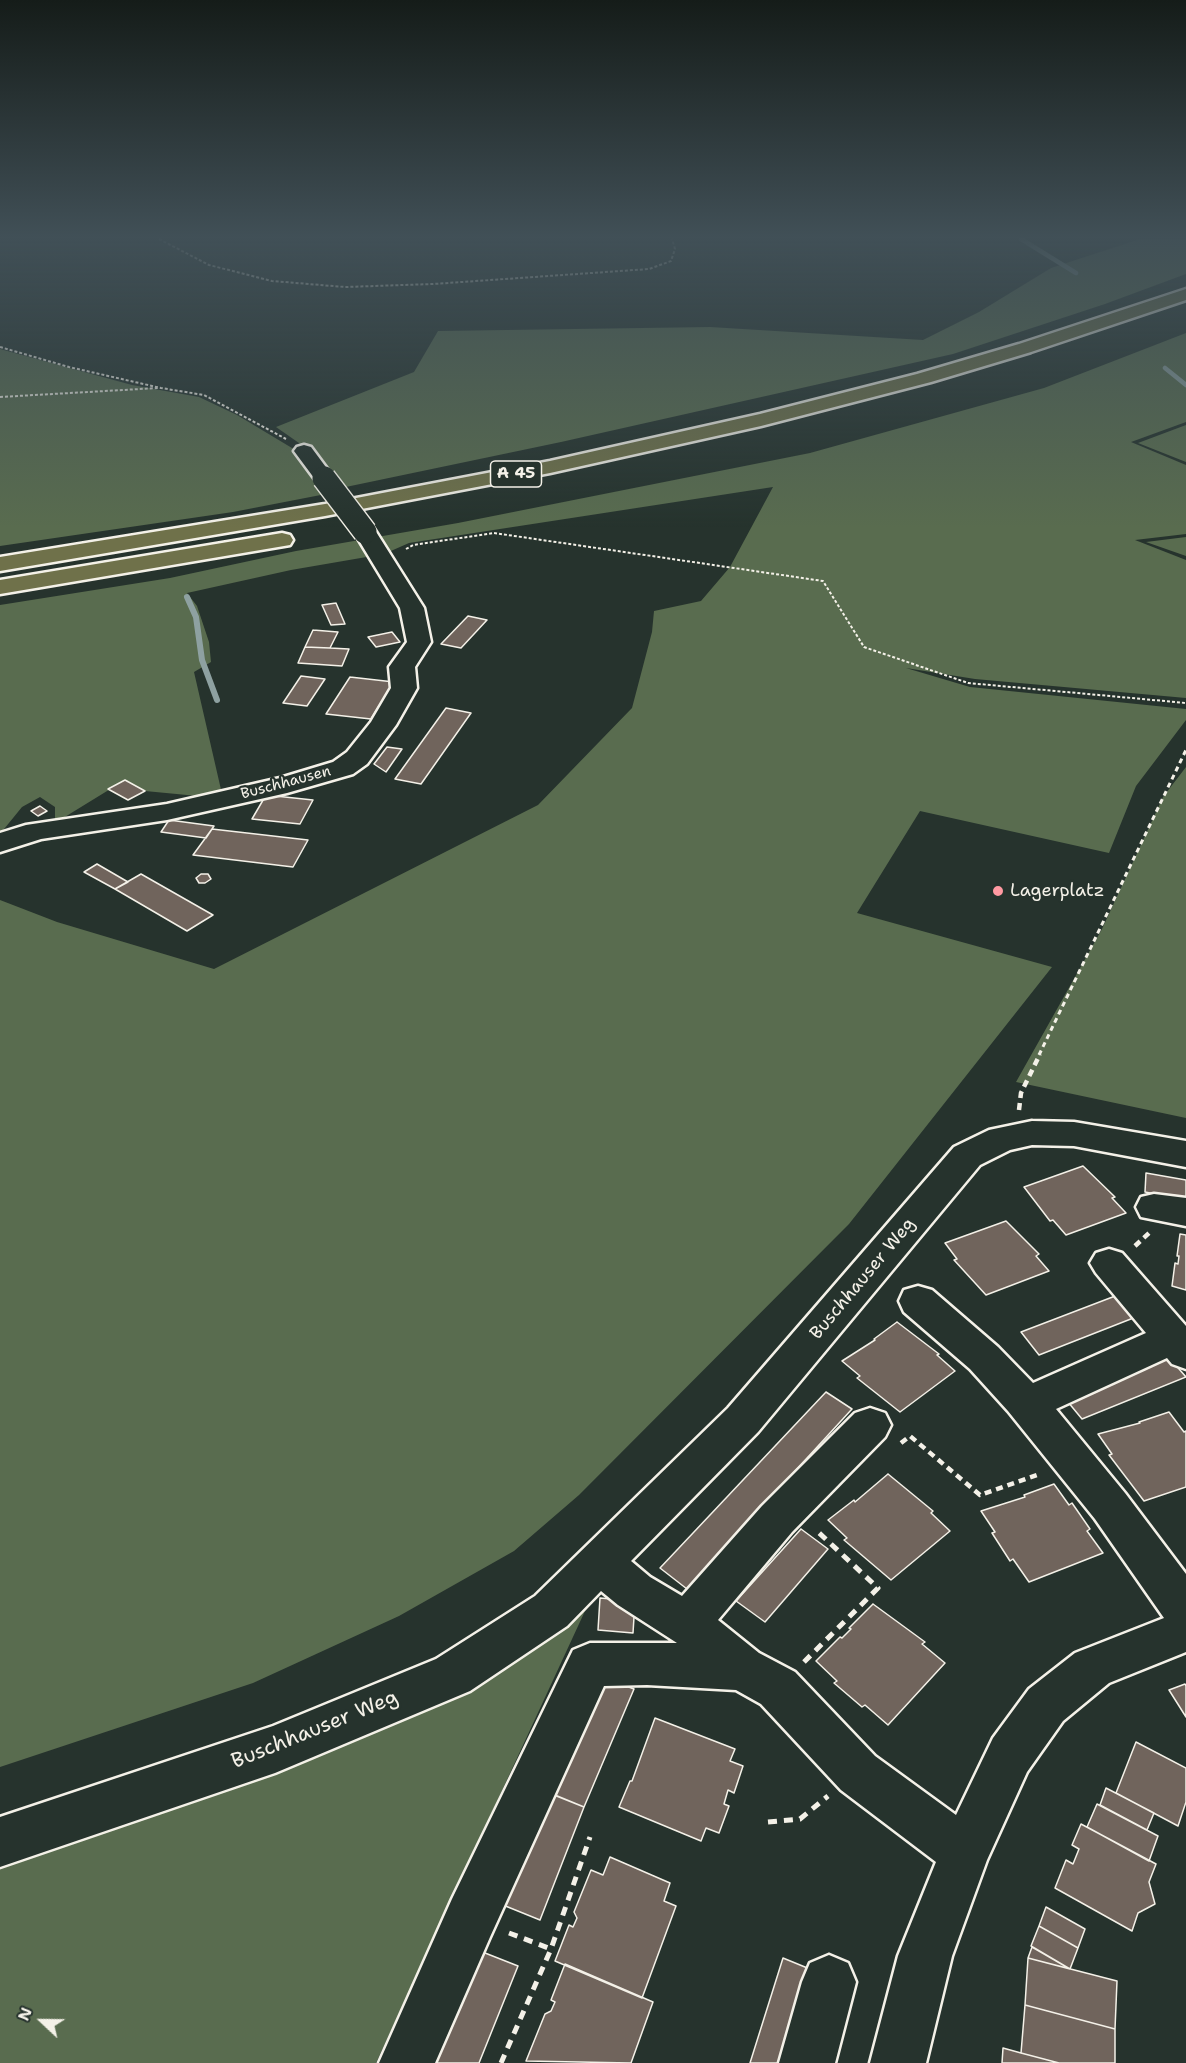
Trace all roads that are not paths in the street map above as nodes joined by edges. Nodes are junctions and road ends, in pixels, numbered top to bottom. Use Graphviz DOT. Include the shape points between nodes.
graph roads {
  1 [pos="1058,335"];
  2 [pos="895,405"];
  3 [pos="304,451"];
  4 [pos="504,497"];
  5 [pos="305,536"];
  6 [pos="0,564"];
  7 [pos="0,587"];
  8 [pos="0,843"];
  9 [pos="1186,1154"];
  10 [pos="1109,1263"];
  11 [pos="918,1301"];
  12 [pos="1180,1346"];
  13 [pos="1027,1404"];
  14 [pos="870,1425"];
  15 [pos="600,1563"];
  16 [pos="1186,1612"];
  17 [pos="687,1623"];
  18 [pos="1186,1631"];
  19 [pos="760,1678"];
  20 [pos="0,1842"];
  21 [pos="965,1852"];
  22 [pos="829,1982"];
  23 [pos="407,2063"];
  24 [pos="807,2063"];
  25 [pos="898,2063"];
  1 -- 6 [label="highway, A 45" via="935,375 761,420 550,467 348,506"];
  2 -- 4 [label="highway, A 45"];
  3 -- 8 [label="street, Buschhausen, bridge" via="364,528 412,608 419,642 402,667 404,688 383,725 357,758 343,768 167,812 36,831"];
  5 -- 7 [label="highway"];
  9 -- 15 [label="street, Buschhauser Weg" via="1074,1134 1023,1134 1002,1138 967,1156 743,1420"];
  10 -- 12 [label="street"];
  11 -- 13 [label="street" via="984,1358"];
  12 -- 13 [label="street"];
  13 -- 16 [label="street" via="1152,1562"];
  14 -- 17 [label="street" via="788,1507"];
  15 -- 17 [label="street" via="634,1591"];
  15 -- 20 [label="street, Buschhauser Weg" via="550,1611 453,1675 275,1749"];
  17 -- 19 [label="street"];
  18 -- 21 [label="street" via="1092,1668 1046,1705 1010,1755"];
  19 -- 21 [label="street" via="858,1773"];
  19 -- 23 [label="street" via="647,1663 590,1665"];
  21 -- 25 [label="street" via="925,1956"];
  22 -- 24 [label="street"];
}
